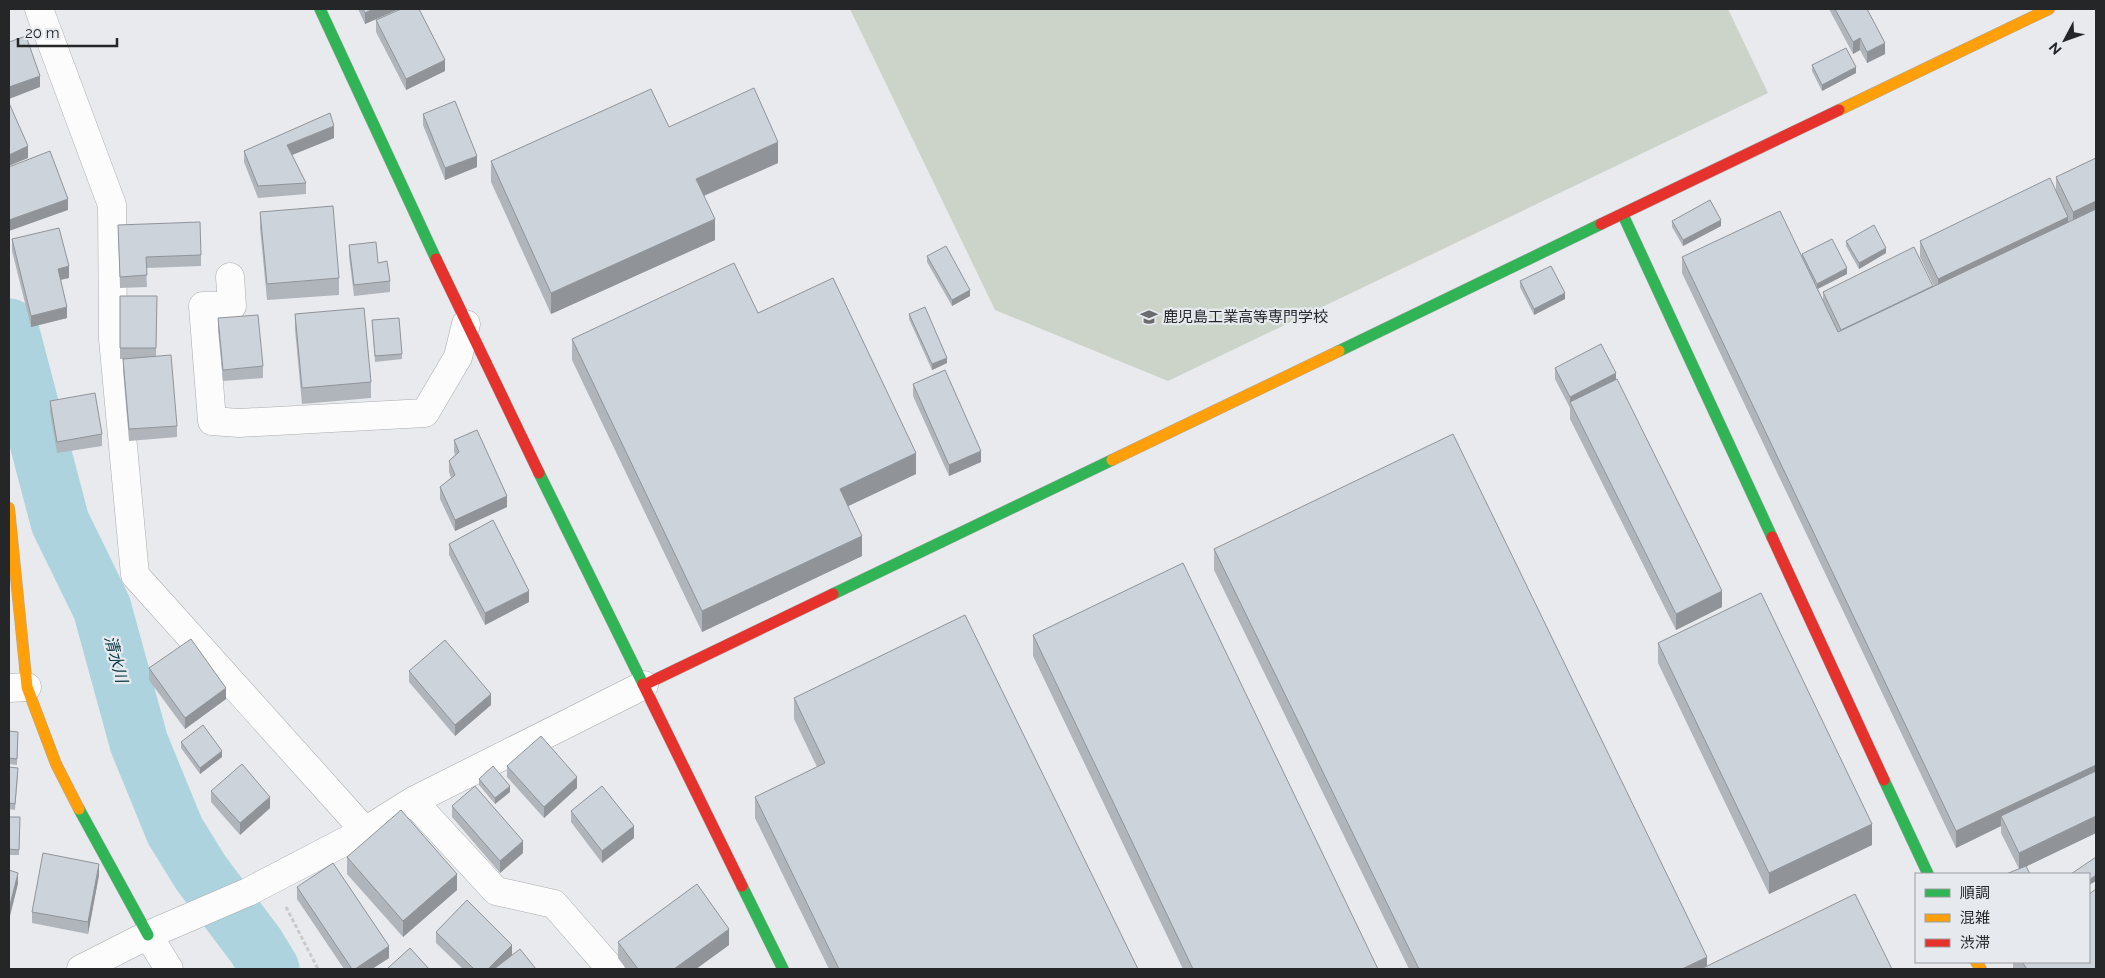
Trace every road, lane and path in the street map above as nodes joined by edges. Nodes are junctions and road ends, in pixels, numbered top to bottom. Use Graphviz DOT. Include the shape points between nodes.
graph roads {
  1 [pos="40,9"];
  2 [pos="320,9"];
  3 [pos="2049,9"];
  4 [pos="1623,215"];
  5 [pos="230,277"];
  6 [pos="466,324"];
  7 [pos="9,508"];
  8 [pos="644,686"];
  9 [pos="18,688"];
  10 [pos="413,802"];
  11 [pos="365,831"];
  12 [pos="1928,873"];
  13 [pos="272,879"];
  14 [pos="148,935"];
  15 [pos="80,969"];
  16 [pos="170,969"];
  17 [pos="318,969"];
  18 [pos="611,969"];
  19 [pos="783,969"];
  1 -- 11 [label="street" via="112,205 112,339 135,575"];
  2 -- 6 [label="street"];
  3 -- 4 [label="street"];
  4 -- 8 [label="street"];
  4 -- 12 [label="street"];
  5 -- 6 [label="street" via="232,306 203,306 212,421 239,423 425,414 458,357"];
  6 -- 8 [label="street"];
  7 -- 9 [label="street"];
  8 -- 10 [label="street"];
  8 -- 19 [label="street"];
  9 -- 14 [label="street" via="99,850"];
  10 -- 11 [label="street"];
  10 -- 18 [label="street" via="496,891 554,904"];
  11 -- 13 [label="street"];
  13 -- 14 [label="street"];
  13 -- 17 [label="path"];
  14 -- 15 [label="street"];
  14 -- 16 [label="street"];
}
